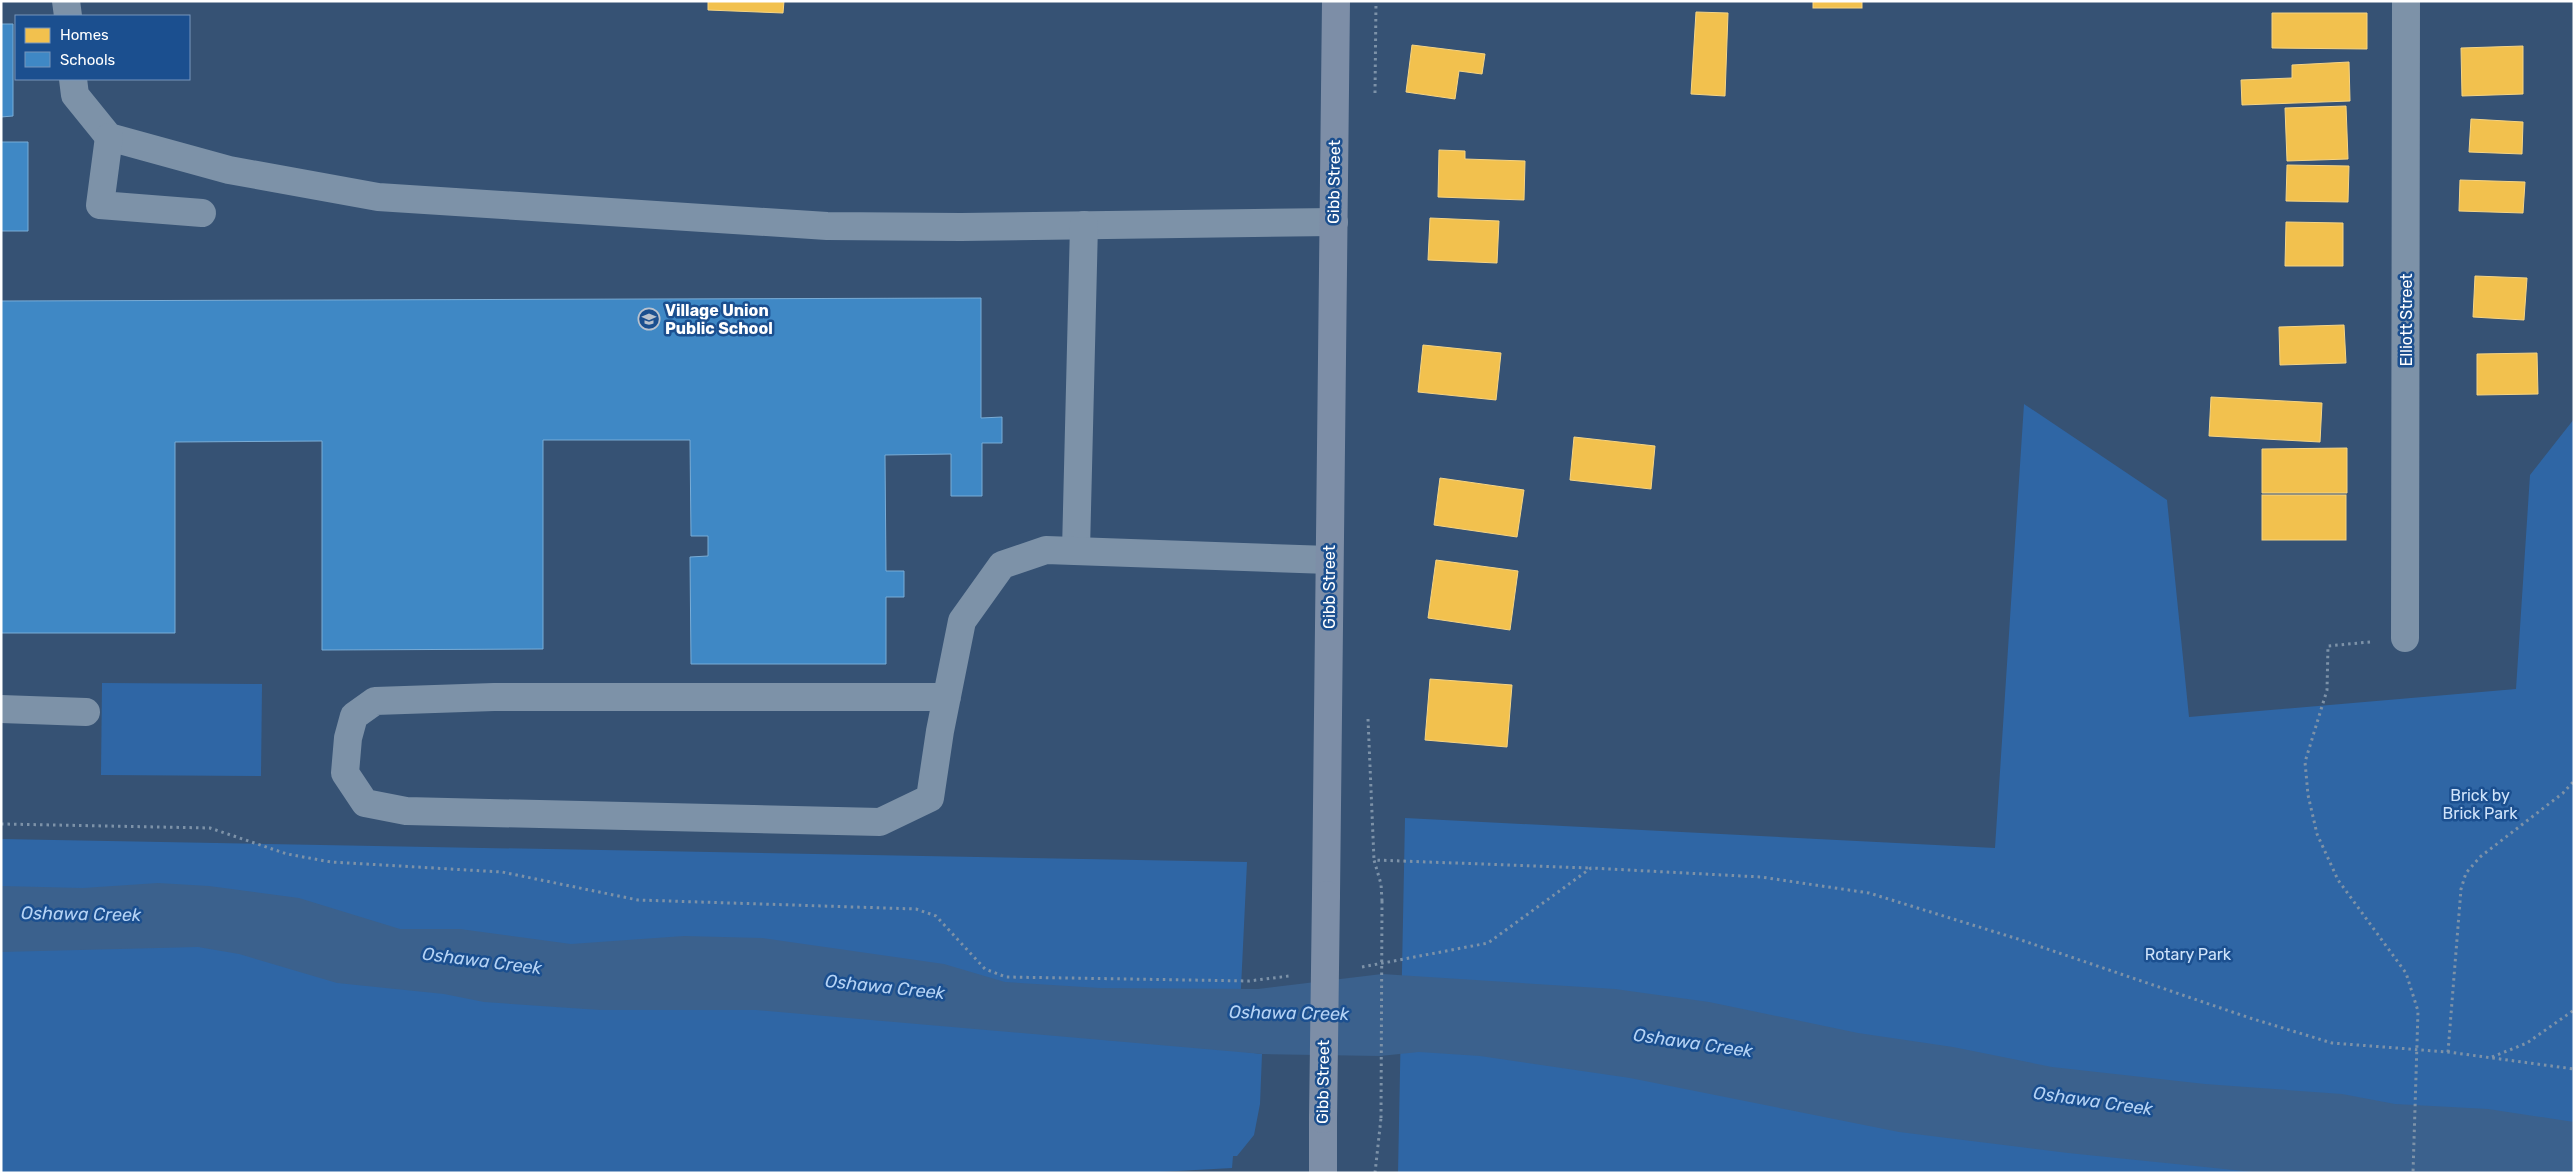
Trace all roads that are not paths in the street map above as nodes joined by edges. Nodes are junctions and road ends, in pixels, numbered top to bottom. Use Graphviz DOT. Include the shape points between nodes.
graph roads {
  1 [pos="66,1"];
  2 [pos="1336,1"];
  3 [pos="2406,1"];
  4 [pos="68,15"];
  5 [pos="73,80"];
  6 [pos="109,136"];
  7 [pos="202,214"];
  8 [pos="1334,222"];
  9 [pos="1084,225"];
  10 [pos="1076,550"];
  11 [pos="1329,560"];
  12 [pos="2406,638"];
  13 [pos="947,697"];
  14 [pos="1,709"];
  15 [pos="86,712"];
  16 [pos="1323,1173"];
  1 -- 4 [label="street"];
  2 -- 8 [label="main road, Gibb Street"];
  3 -- 12 [label="street, Elliott Street"];
  5 -- 6 [label="street" via="75,95"];
  6 -- 7 [label="street" via="100,205"];
  6 -- 9 [label="street" via="229,170 378,197 827,226"];
  8 -- 9 [label="street"];
  8 -- 11 [label="main road, Gibb Street"];
  9 -- 10 [label="street"];
  10 -- 11 [label="street"];
  10 -- 13 [label="street" via="1046,550 1002,566 962,622"];
  11 -- 16 [label="main road, Gibb Street, bridge"];
  13 -- 13 [label="street" via="494,697 375,701 354,716 348,738 345,774 365,804 406,811 880,822 930,798"];
  14 -- 15 [label="street"];
}
